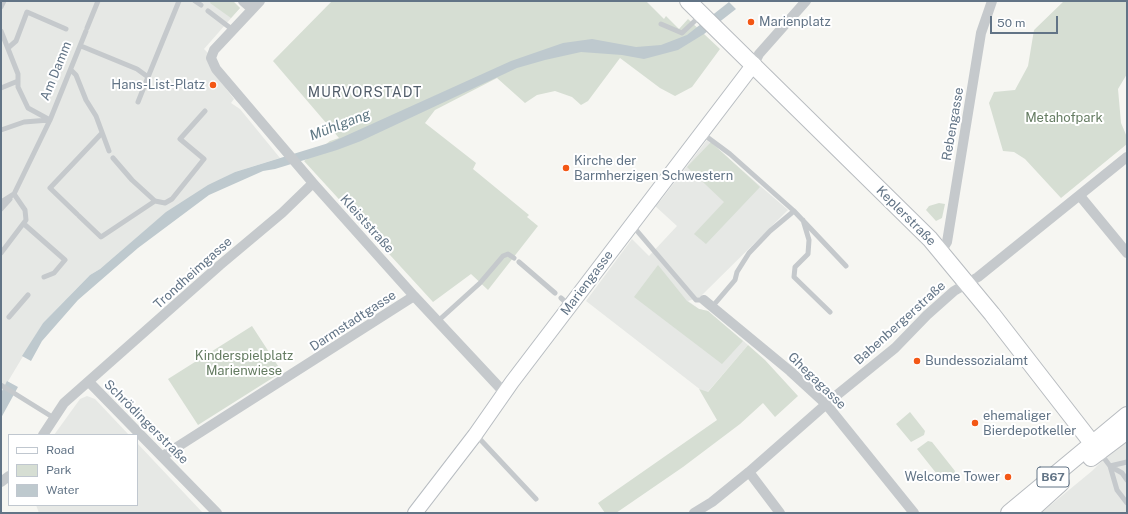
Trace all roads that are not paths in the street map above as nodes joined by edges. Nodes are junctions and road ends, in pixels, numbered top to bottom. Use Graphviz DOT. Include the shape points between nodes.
graph roads {
  1 [pos="4,1"];
  2 [pos="98,1"];
  3 [pos="179,1"];
  4 [pos="195,1"];
  5 [pos="243,1"];
  6 [pos="260,1"];
  7 [pos="688,1"];
  8 [pos="806,1"];
  9 [pos="992,1"];
  10 [pos="201,5"];
  11 [pos="1,7"];
  12 [pos="252,9"];
  13 [pos="208,11"];
  14 [pos="705,16"];
  15 [pos="661,24"];
  16 [pos="66,29"];
  17 [pos="233,30"];
  18 [pos="1,31"];
  19 [pos="81,46"];
  20 [pos="8,48"];
  21 [pos="754,64"];
  22 [pos="71,70"];
  23 [pos="148,77"];
  24 [pos="18,81"];
  25 [pos="1,88"];
  26 [pos="138,102"];
  27 [pos="205,111"];
  28 [pos="50,120"];
  29 [pos="1,130"];
  30 [pos="102,133"];
  31 [pos="702,133"];
  32 [pos="109,151"];
  33 [pos="1127,157"];
  34 [pos="113,158"];
  35 [pos="313,183"];
  36 [pos="14,194"];
  37 [pos="1080,196"];
  38 [pos="155,200"];
  39 [pos="1,202"];
  40 [pos="1,209"];
  41 [pos="794,211"];
  42 [pos="803,219"];
  43 [pos="24,224"];
  44 [pos="631,224"];
  45 [pos="941,252"];
  46 [pos="1,253"];
  47 [pos="1127,253"];
  48 [pos="514,258"];
  49 [pos="519,262"];
  50 [pos="846,266"];
  51 [pos="44,277"];
  52 [pos="966,283"];
  53 [pos="555,293"];
  54 [pos="28,295"];
  55 [pos="414,296"];
  56 [pos="704,300"];
  57 [pos="712,307"];
  58 [pos="830,312"];
  59 [pos="9,317"];
  60 [pos="438,321"];
  61 [pos="89,382"];
  62 [pos="2,386"];
  63 [pos="505,392"];
  64 [pos="826,404"];
  65 [pos="1127,415"];
  66 [pos="54,418"];
  67 [pos="44,434"];
  68 [pos="1125,434"];
  69 [pos="475,435"];
  70 [pos="1096,447"];
  71 [pos="162,456"];
  72 [pos="1127,462"];
  73 [pos="1110,466"];
  74 [pos="749,472"];
  75 [pos="1124,473"];
  76 [pos="1127,480"];
  77 [pos="536,499"];
  78 [pos="1127,503"];
  79 [pos="217,513"];
  80 [pos="415,513"];
  81 [pos="694,513"];
  82 [pos="780,513"];
  83 [pos="914,513"];
  84 [pos="1010,513"];
  85 [pos="1028,513"];
  1 -- 11 [label="lane"];
  2 -- 19 [label="lane, Am Damm"];
  3 -- 23 [label="lane"];
  4 -- 10 [label="lane"];
  5 -- 12 [label="street"];
  6 -- 12 [label="street"];
  7 -- 14 [label="main road, Keplerstraße"];
  8 -- 21 [label="street" via="759,54"];
  9 -- 45 [label="street, Rebengasse" via="981,33 946,242"];
  12 -- 17 [label="street"];
  13 -- 17 [label="lane"];
  14 -- 15 [label="lane" via="682,33"];
  14 -- 21 [label="main road, Keplerstraße"];
  16 -- 20 [label="lane, Am Damm" via="27,12 16,41"];
  17 -- 35 [label="street, Kleiststraße" via="214,50 212,58 216,69"];
  18 -- 20 [label="lane, Am Damm"];
  19 -- 22 [label="lane, Am Damm"];
  19 -- 23 [label="lane" via="137,69"];
  20 -- 24 [label="lane, Am Damm" via="18,74"];
  21 -- 31 [label="street, Mariengasse"];
  21 -- 45 [label="main road, Keplerstraße"];
  22 -- 28 [label="lane, Am Damm"];
  22 -- 30 [label="lane" via="76,75"];
  23 -- 26 [label="lane"];
  24 -- 25 [label="lane"];
  24 -- 28 [label="lane, Am Damm" via="18,87 28,108"];
  27 -- 38 [label="lane" via="180,139 204,159 172,199 165,204"];
  28 -- 29 [label="lane, Am Damm" via="24,122"];
  28 -- 36 [label="lane, Am Damm"];
  30 -- 32 [label="lane"];
  30 -- 38 [label="lane" via="50,188 102,237"];
  31 -- 41 [label="lane" via="730,154"];
  31 -- 44 [label="street, Mariengasse"];
  33 -- 37 [label="street, Babenbergerstraße"];
  34 -- 38 [label="lane" via="132,180"];
  35 -- 55 [label="street, Kleiststraße"];
  35 -- 61 [label="street, Trondheimgasse"];
  36 -- 39 [label="lane"];
  36 -- 40 [label="lane, Am Damm"];
  36 -- 43 [label="lane" via="27,215"];
  37 -- 47 [label="street"];
  37 -- 52 [label="street, Babenbergerstraße" via="978,277"];
  41 -- 42 [label="lane"];
  41 -- 57 [label="lane" via="770,231 749,254 737,272 735,280"];
  42 -- 50 [label="lane"];
  42 -- 58 [label="lane" via="810,240 808,254 795,267 794,277"];
  43 -- 46 [label="lane"];
  43 -- 51 [label="lane" via="65,260 54,273"];
  44 -- 56 [label="lane" via="696,300"];
  44 -- 63 [label="street, Mariengasse" via="566,302"];
  45 -- 52 [label="main road, Keplerstraße"];
  48 -- 60 [label="lane" via="508,254 503,256 480,283"];
  49 -- 53 [label="lane"];
  52 -- 64 [label="street, Babenbergerstraße" via="927,315 894,348"];
  52 -- 70 [label="main road, Keplerstraße"];
  54 -- 59 [label="lane"];
  55 -- 60 [label="street, Kleiststraße"];
  55 -- 71 [label="street, Darmstadtgasse"];
  56 -- 57 [label="street, Ghegagasse"];
  57 -- 64 [label="street, Ghegagasse" via="790,370"];
  60 -- 63 [label="street, Kleiststraße"];
  61 -- 66 [label="street, Schrödingerstraße" via="64,404"];
  61 -- 71 [label="street, Schrödingerstraße"];
  62 -- 66 [label="lane"];
  63 -- 69 [label="street, Mariengasse"];
  64 -- 74 [label="street, Babenbergerstraße"];
  64 -- 83 [label="street, Ghegagasse"];
  65 -- 70 [label="main road, B67"];
  66 -- 67 [label="street, Schrödingerstraße"];
  68 -- 70 [label="main road, B67"];
  69 -- 77 [label="lane"];
  69 -- 80 [label="street, Mariengasse"];
  70 -- 73 [label="lane"];
  70 -- 84 [label="main road, B67"];
  70 -- 85 [label="main road, B67" via="1080,467"];
  71 -- 79 [label="street, Schrödingerstraße"];
  72 -- 73 [label="lane"];
  73 -- 75 [label="lane"];
  73 -- 78 [label="lane" via="1117,490"];
  74 -- 81 [label="street, Babenbergerstraße"];
  74 -- 82 [label="street"];
  75 -- 76 [label="lane"];
}
